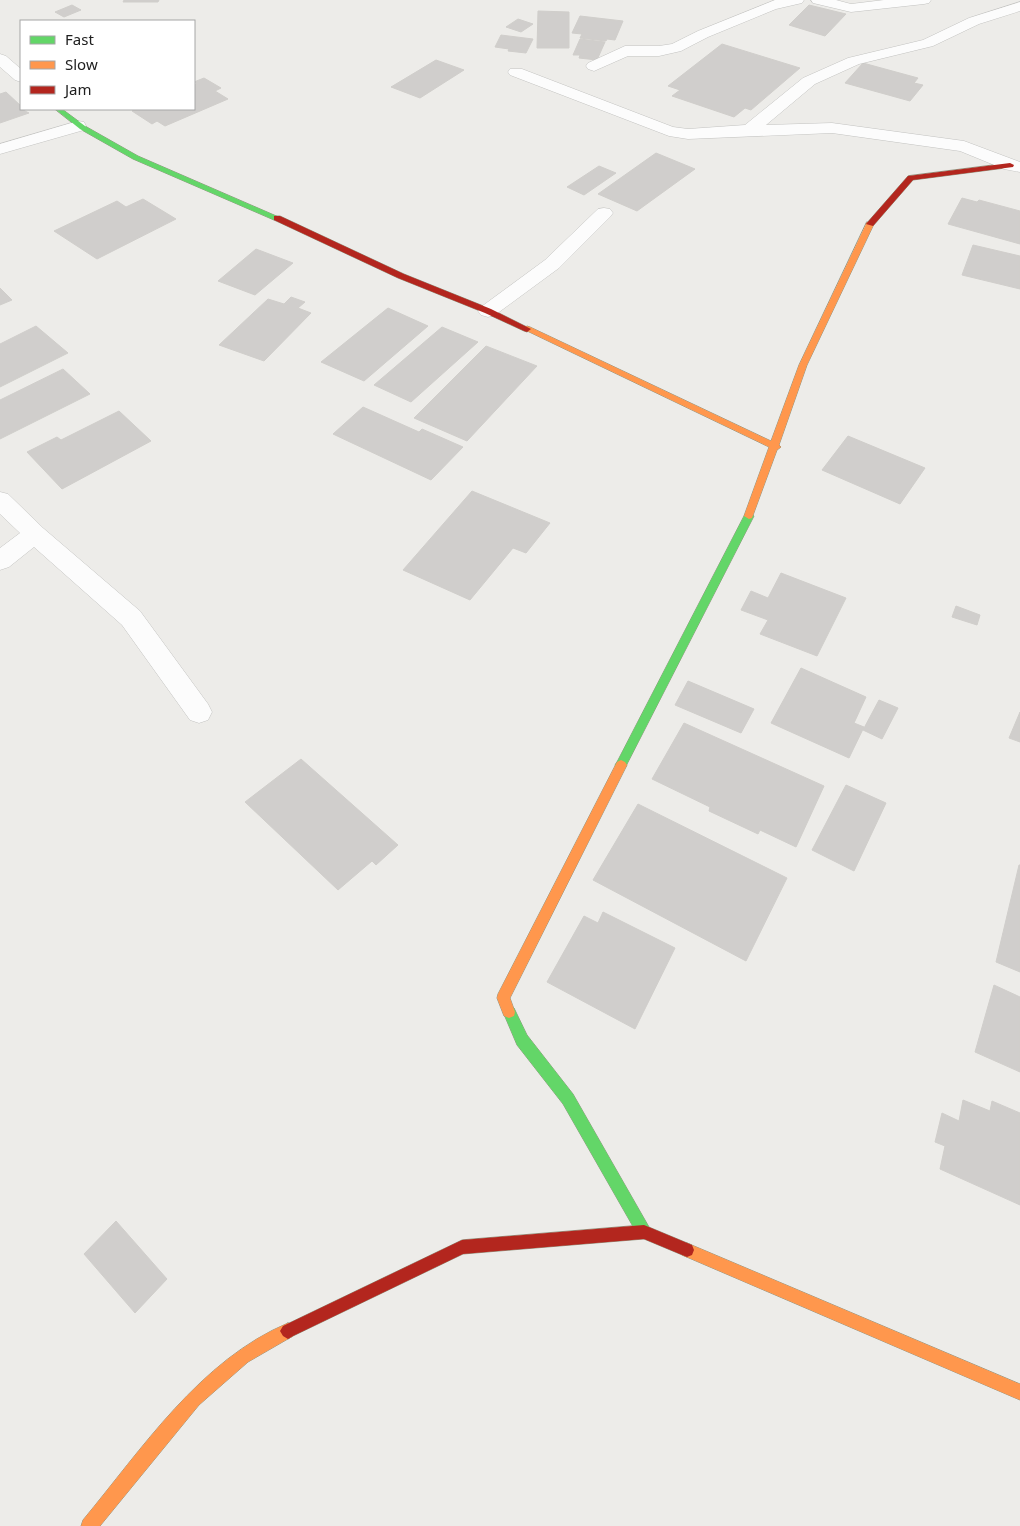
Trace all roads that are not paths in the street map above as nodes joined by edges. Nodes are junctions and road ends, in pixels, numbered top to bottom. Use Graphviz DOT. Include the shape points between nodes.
graph roads {
  1 [pos="797,0"];
  2 [pos="818,0"];
  3 [pos="924,0"];
  4 [pos="1020,6"];
  5 [pos="0,59"];
  6 [pos="594,66"];
  7 [pos="516,72"];
  8 [pos="20,76"];
  9 [pos="59,110"];
  10 [pos="78,126"];
  11 [pos="750,130"];
  12 [pos="0,149"];
  13 [pos="1015,166"];
  14 [pos="604,214"];
  15 [pos="488,311"];
  16 [pos="776,447"];
  17 [pos="0,500"];
  18 [pos="35,534"];
  19 [pos="0,561"];
  20 [pos="199,712"];
  21 [pos="644,1232"];
  22 [pos="1020,1392"];
  23 [pos="89,1526"];
  1 -- 6 [label="street" via="764,8 676,48 626,51"];
  2 -- 3 [label="street" via="851,8"];
  4 -- 11 [label="street" via="974,20 928,43 854,61 818,77"];
  5 -- 8 [label="street"];
  7 -- 11 [label="street" via="669,131 688,134"];
  9 -- 10 [label="street"];
  10 -- 12 [label="street"];
  10 -- 15 [label="street" via="165,173 244,203 401,276"];
  11 -- 13 [label="street" via="832,128 964,146"];
  13 -- 16 [label="street" via="911,178 871,222 803,365"];
  14 -- 15 [label="street" via="552,264"];
  15 -- 16 [label="street"];
  16 -- 21 [label="street" via="747,523 503,998 522,1040 568,1098"];
  17 -- 18 [label="street"];
  18 -- 19 [label="street"];
  18 -- 20 [label="street" via="131,618"];
  21 -- 22 [label="street"];
  21 -- 23 [label="street" via="462,1247 290,1330 243,1358 193,1399"];
}
